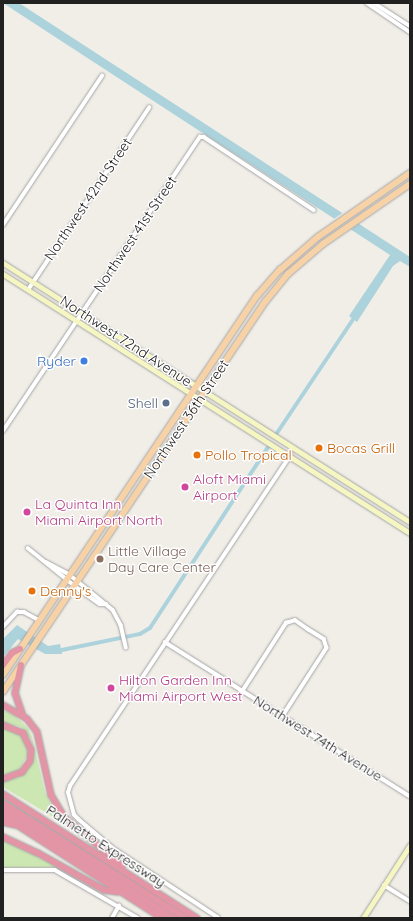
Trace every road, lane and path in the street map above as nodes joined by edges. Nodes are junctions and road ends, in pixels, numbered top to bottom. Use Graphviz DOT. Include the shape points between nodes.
graph roads {
  1 [pos="367,3"];
  2 [pos="374,3"];
  3 [pos="410,26"];
  4 [pos="410,32"];
  5 [pos="102,76"];
  6 [pos="149,108"];
  7 [pos="410,173"];
  8 [pos="410,184"];
  9 [pos="314,210"];
  10 [pos="3,225"];
  11 [pos="3,263"];
  12 [pos="3,274"];
  13 [pos="33,282"];
  14 [pos="28,290"];
  15 [pos="82,313"];
  16 [pos="77,320"];
  17 [pos="196,386"];
  18 [pos="205,391"];
  19 [pos="191,393"];
  20 [pos="200,399"];
  21 [pos="3,431"];
  22 [pos="290,456"];
  23 [pos="371,497"];
  24 [pos="366,505"];
  25 [pos="410,522"];
  26 [pos="99,531"];
  27 [pos="410,533"];
  28 [pos="106,536"];
  29 [pos="28,548"];
  30 [pos="68,577"];
  31 [pos="75,583"];
  32 [pos="39,620"];
  33 [pos="3,627"];
  34 [pos="165,642"];
  35 [pos="126,645"];
  36 [pos="20,649"];
  37 [pos="3,665"];
  38 [pos="21,665"];
  39 [pos="3,675"];
  40 [pos="243,690"];
  41 [pos="3,692"];
  42 [pos="3,704"];
  43 [pos="23,716"];
  44 [pos="283,716"];
  45 [pos="3,724"];
  46 [pos="3,779"];
  47 [pos="3,794"];
  48 [pos="410,796"];
  49 [pos="3,803"];
  50 [pos="3,809"];
  51 [pos="3,816"];
  52 [pos="3,822"];
  53 [pos="21,827"];
  54 [pos="3,836"];
  55 [pos="410,845"];
  56 [pos="3,870"];
  57 [pos="132,876"];
  58 [pos="384,885"];
  59 [pos="120,892"];
  60 [pos="410,901"];
  61 [pos="119,906"];
  62 [pos="112,918"];
  63 [pos="138,918"];
  64 [pos="162,918"];
  65 [pos="173,918"];
  66 [pos="185,918"];
  67 [pos="196,918"];
  68 [pos="218,918"];
  69 [pos="363,918"];
  1 -- 4 [label="street"];
  2 -- 3 [label="street"];
  5 -- 10 [label="street"];
  6 -- 13 [label="street, Northwest 42nd Street"];
  7 -- 17 [label="main road, Northwest 36th Street" via="298,253 264,288"];
  8 -- 18 [label="main road, Northwest 36th Street" via="305,259 276,288"];
  9 -- 15 [label="street, Northwest 41st Street" via="204,137 200,137"];
  11 -- 13 [label="main road, Northwest 72nd Avenue"];
  12 -- 14 [label="main road, Northwest 72nd Avenue"];
  13 -- 14 [label="street, Northwest 42nd Street"];
  13 -- 15 [label="main road, Northwest 72nd Avenue"];
  14 -- 16 [label="main road, Northwest 72nd Avenue"];
  15 -- 16 [label="street, Northwest 41st Street"];
  15 -- 17 [label="main road, Northwest 72nd Avenue"];
  16 -- 19 [label="main road, Northwest 72nd Avenue"];
  16 -- 21 [label="street, Northwest 41st Street"];
  17 -- 18 [label="main road, Northwest 72nd Avenue"];
  17 -- 19 [label="main road, Northwest 36th Street"];
  18 -- 20 [label="main road, Northwest 36th Street"];
  18 -- 23 [label="main road, Northwest 72nd Avenue"];
  19 -- 20 [label="main road, Northwest 72nd Avenue"];
  19 -- 26 [label="main road, Northwest 36th Street"];
  20 -- 22 [label="main road, Northwest 72nd Avenue"];
  20 -- 28 [label="main road, Northwest 36th Street"];
  22 -- 24 [label="main road, Northwest 72nd Avenue"];
  22 -- 34 [label="street"];
  23 -- 24 [label="main road"];
  23 -- 25 [label="main road, Northwest 72nd Avenue"];
  24 -- 27 [label="main road, Northwest 72nd Avenue"];
  26 -- 28 [label="main road"];
  26 -- 30 [label="main road, Northwest 36th Street"];
  28 -- 31 [label="main road, Northwest 36th Street"];
  29 -- 30 [label="street"];
  30 -- 31 [label="street"];
  30 -- 32 [label="main road, Northwest 36th Street"];
  31 -- 35 [label="street" via="113,610 121,625"];
  31 -- 38 [label="main road, Northwest 36th Street"];
  32 -- 33 [label="street" via="24,612 17,612"];
  32 -- 36 [label="main road, Northwest 36th Street"];
  34 -- 40 [label="street, Northwest 74th Avenue"];
  34 -- 68 [label="street" via="70,786 69,799 78,820 112,848"];
  36 -- 37 [label="highway" via="12,653"];
  36 -- 39 [label="main road, Northwest 36th Street"];
  38 -- 41 [label="main road, Northwest 36th Street"];
  38 -- 43 [label="highway" via="14,693"];
  40 -- 44 [label="street, Northwest 74th Avenue"];
  40 -- 44 [label="street" via="290,621 295,620 324,639 327,648"];
  42 -- 43 [label="highway"];
  43 -- 57 [label="highway" via="32,724 41,742 51,795 58,809 72,826"];
  44 -- 48 [label="street, Northwest 74th Avenue"];
  45 -- 46 [label="highway" via="23,733 31,750 30,761 22,772"];
  47 -- 57 [label="highway, Palmetto Expressway"];
  49 -- 66 [label="highway"];
  50 -- 65 [label="highway"];
  51 -- 53 [label="highway"];
  52 -- 53 [label="highway"];
  53 -- 59 [label="highway"];
  54 -- 59 [label="highway" via="104,890"];
  55 -- 58 [label="main road"];
  56 -- 61 [label="street" via="55,870"];
  57 -- 67 [label="highway, Palmetto Expressway"];
  58 -- 60 [label="street"];
  58 -- 69 [label="main road"];
  59 -- 64 [label="highway"];
  61 -- 62 [label="street"];
  61 -- 63 [label="street"];
}
